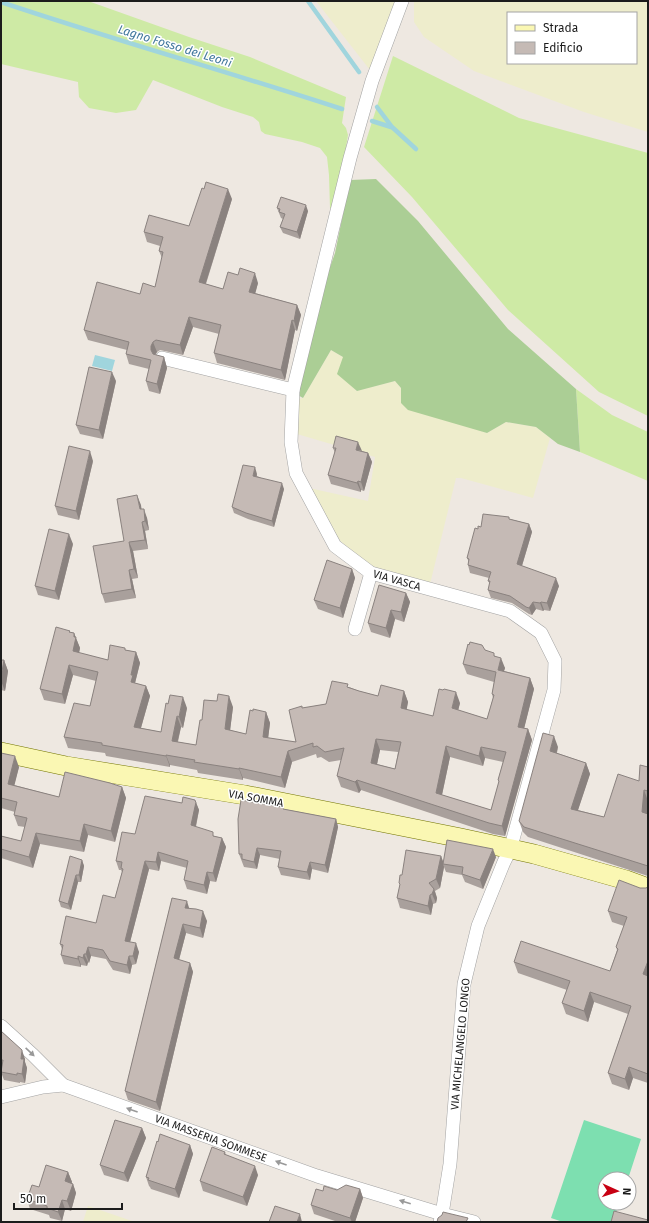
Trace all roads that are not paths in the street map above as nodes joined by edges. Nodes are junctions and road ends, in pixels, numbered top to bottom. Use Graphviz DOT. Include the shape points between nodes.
graph roads {
  1 [pos="402,1"];
  2 [pos="162,358"];
  3 [pos="293,390"];
  4 [pos="371,573"];
  5 [pos="355,630"];
  6 [pos="1,752"];
  7 [pos="510,850"];
  8 [pos="648,888"];
  9 [pos="1,1026"];
  10 [pos="62,1085"];
  11 [pos="1,1097"];
  12 [pos="441,1218"];
  13 [pos="474,1222"];
  1 -- 3 [label="street, VIA VASCA" via="372,80 350,158"];
  2 -- 3 [label="street"];
  3 -- 4 [label="street, VIA VASCA" via="291,442 296,473 335,546"];
  4 -- 5 [label="street"];
  4 -- 7 [label="street, VIA VASCA" via="510,611 541,633 545,640 555,661 554,690"];
  6 -- 7 [label="street, VIA SOMMA" via="66,766 252,797 409,827"];
  7 -- 8 [label="street, VIA SOMMA" via="534,854"];
  7 -- 12 [label="street, VIA MICHELANGELO LONGO" via="478,926 464,984 450,1164"];
  9 -- 10 [label="street, VIA MASSERIA SOMMESE, one-way"];
  10 -- 11 [label="street"];
  12 -- 10 [label="street, VIA MASSERIA SOMMESE, one-way"];
  12 -- 13 [label="street, VIA MASSERIA SOMMESE"];
}
